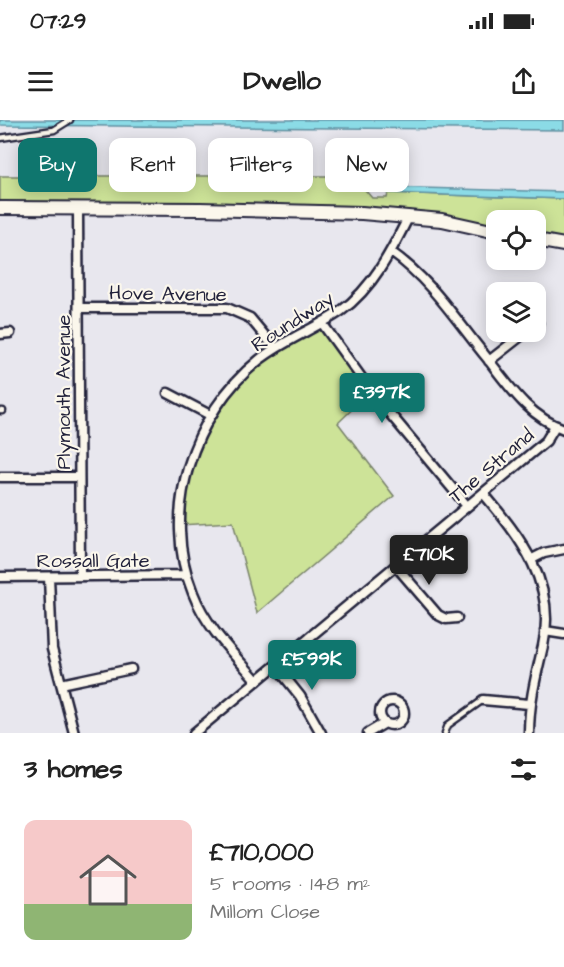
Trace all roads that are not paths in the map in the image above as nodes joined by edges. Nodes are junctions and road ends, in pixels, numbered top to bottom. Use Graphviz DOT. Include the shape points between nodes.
graph roads {
  1 [pos="70,120"];
  2 [pos="0,138"];
  3 [pos="0,208"];
  4 [pos="78,208"];
  5 [pos="409,216"];
  6 [pos="486,230"];
  7 [pos="546,242"];
  8 [pos="564,245"];
  9 [pos="391,252"];
  10 [pos="79,308"];
  11 [pos="322,323"];
  12 [pos="10,333"];
  13 [pos="0,334"];
  14 [pos="513,342"];
  15 [pos="275,348"];
  16 [pos="489,361"];
  17 [pos="168,393"];
  18 [pos="210,415"];
  19 [pos="560,428"];
  20 [pos="0,477"];
  21 [pos="79,477"];
  22 [pos="483,493"];
  23 [pos="467,506"];
  24 [pos="564,549"];
  25 [pos="532,559"];
  26 [pos="396,566"];
  27 [pos="186,575"];
  28 [pos="80,576"];
  29 [pos="0,577"];
  30 [pos="49,577"];
  31 [pos="457,618"];
  32 [pos="545,632"];
  33 [pos="564,634"];
  34 [pos="276,666"];
  35 [pos="131,669"];
  36 [pos="257,681"];
  37 [pos="61,684"];
  38 [pos="483,700"];
  39 [pos="529,704"];
  40 [pos="385,723"];
  41 [pos="74,733"];
  42 [pos="194,733"];
  43 [pos="321,733"];
  44 [pos="368,733"];
  45 [pos="445,733"];
  46 [pos="529,733"];
  1 -- 2 [label="lane" via="54,130"];
  3 -- 4 [label="street"];
  4 -- 5 [label="street"];
  4 -- 10 [label="street, Plymouth Avenue"];
  5 -- 6 [label="street"];
  5 -- 9 [label="street, Roundway"];
  7 -- 8 [label="street"];
  9 -- 11 [label="street, Roundway" via="360,294"];
  9 -- 16 [label="street" via="426,282"];
  10 -- 15 [label="street, Hove Avenue" via="227,308 250,318"];
  10 -- 21 [label="street, Plymouth Avenue"];
  11 -- 15 [label="street, Roundway"];
  11 -- 23 [label="street" via="371,391"];
  12 -- 13 [label="street"];
  14 -- 16 [label="street"];
  15 -- 18 [label="street, Roundway" via="242,376"];
  16 -- 19 [label="street" via="519,399"];
  17 -- 18 [label="street"];
  18 -- 27 [label="street, Roundway" via="194,449 181,504 180,540"];
  19 -- 22 [label="street, The Strand"];
  20 -- 21 [label="street"];
  21 -- 28 [label="street, Plymouth Avenue"];
  22 -- 23 [label="street, The Strand"];
  22 -- 25 [label="street" via="511,525"];
  23 -- 26 [label="street, The Strand"];
  24 -- 25 [label="street"];
  25 -- 32 [label="street" via="544,594"];
  26 -- 31 [label="street" via="433,611 446,619"];
  26 -- 34 [label="street, The Strand"];
  27 -- 28 [label="street, Rossall Gate"];
  27 -- 36 [label="street, Roundway" via="208,621"];
  28 -- 30 [label="street, Rossall Gate"];
  29 -- 30 [label="street, Rossall Gate"];
  30 -- 37 [label="street" via="50,638"];
  32 -- 33 [label="street"];
  32 -- 39 [label="street"];
  34 -- 36 [label="street, The Strand"];
  34 -- 43 [label="street" via="300,696"];
  35 -- 37 [label="street"];
  36 -- 42 [label="street, The Strand"];
  37 -- 41 [label="street"];
  38 -- 39 [label="street"];
  38 -- 45 [label="lane" via="448,725"];
  39 -- 46 [label="street"];
  40 -- 44 [label="street"];
}
